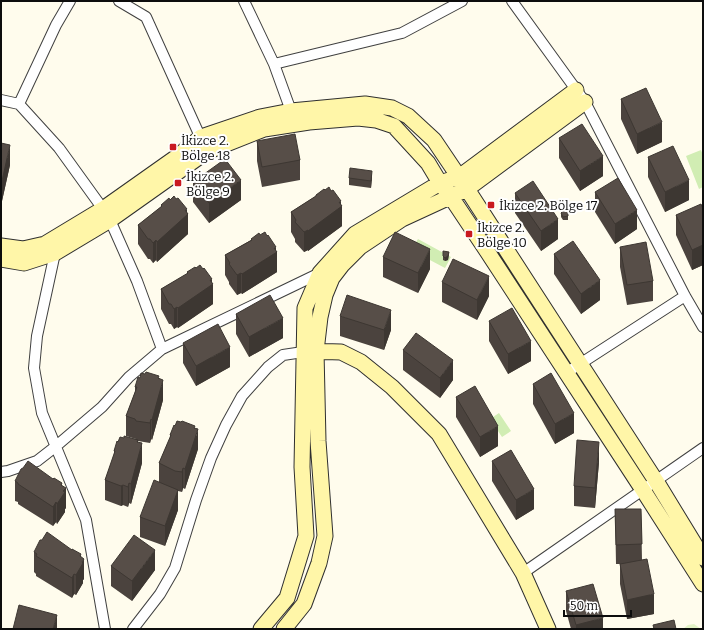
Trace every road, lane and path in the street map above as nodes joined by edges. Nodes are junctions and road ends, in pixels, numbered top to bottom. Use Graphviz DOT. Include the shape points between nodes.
graph roads {
  1 [pos="70,1"];
  2 [pos="118,1"];
  3 [pos="244,1"];
  4 [pos="462,1"];
  5 [pos="512,1"];
  6 [pos="274,64"];
  7 [pos="580,96"];
  8 [pos="1,100"];
  9 [pos="19,104"];
  10 [pos="291,111"];
  11 [pos="201,137"];
  12 [pos="206,152"];
  13 [pos="440,183"];
  14 [pos="463,183"];
  15 [pos="451,197"];
  16 [pos="106,215"];
  17 [pos="1,246"];
  18 [pos="55,253"];
  19 [pos="1,259"];
  20 [pos="320,272"];
  21 [pos="685,296"];
  22 [pos="703,327"];
  23 [pos="162,349"];
  24 [pos="309,351"];
  25 [pos="580,364"];
  26 [pos="566,373"];
  27 [pos="55,447"];
  28 [pos="703,448"];
  29 [pos="1,472"];
  30 [pos="650,485"];
  31 [pos="703,558"];
  32 [pos="524,573"];
  33 [pos="703,584"];
  34 [pos="105,629"];
  35 [pos="132,629"];
  36 [pos="261,629"];
  37 [pos="284,629"];
  38 [pos="548,629"];
  1 -- 9 [label="street"];
  2 -- 11 [label="street" via="146,17"];
  3 -- 6 [label="street"];
  4 -- 6 [label="street" via="402,33"];
  5 -- 7 [label="street"];
  6 -- 10 [label="street"];
  7 -- 14 [label="main road"];
  7 -- 21 [label="street"];
  8 -- 9 [label="street"];
  9 -- 16 [label="street" via="59,148"];
  10 -- 11 [label="main road" via="260,117"];
  10 -- 14 [label="main road" via="365,104 392,108 408,116 434,140"];
  11 -- 12 [label="street"];
  11 -- 16 [label="main road"];
  12 -- 13 [label="main road" via="264,129 358,118 376,120 394,126 428,163"];
  12 -- 16 [label="main road"];
  13 -- 14 [label="main road"];
  13 -- 15 [label="main road"];
  13 -- 20 [label="main road" via="355,234"];
  14 -- 15 [label="main road"];
  14 -- 25 [label="main road"];
  15 -- 24 [label="main road" via="402,220 360,247 342,265 332,278 325,295"];
  15 -- 26 [label="main road"];
  16 -- 17 [label="main road" via="45,244 23,249"];
  16 -- 18 [label="main road"];
  16 -- 23 [label="street" via="136,280"];
  18 -- 19 [label="main road" via="24,263"];
  18 -- 27 [label="street" via="37,336 34,368 42,413"];
  20 -- 23 [label="street"];
  20 -- 24 [label="main road" via="305,308"];
  21 -- 22 [label="street"];
  21 -- 25 [label="street"];
  23 -- 27 [label="street" via="129,377 102,407"];
  24 -- 32 [label="main road" via="341,352 361,362 392,387 439,434"];
  24 -- 35 [label="street" via="278,359 242,396 211,458 175,568 160,594"];
  24 -- 36 [label="main road" via="302,467 306,536 287,598"];
  24 -- 37 [label="main road" via="325,536 319,563 304,604"];
  25 -- 26 [label="street"];
  25 -- 30 [label="main road"];
  26 -- 30 [label="main road"];
  27 -- 29 [label="street" via="37,461"];
  27 -- 34 [label="street" via="86,520"];
  28 -- 30 [label="street"];
  30 -- 31 [label="main road"];
  30 -- 32 [label="street"];
  30 -- 33 [label="main road"];
  32 -- 38 [label="main road"];
}
